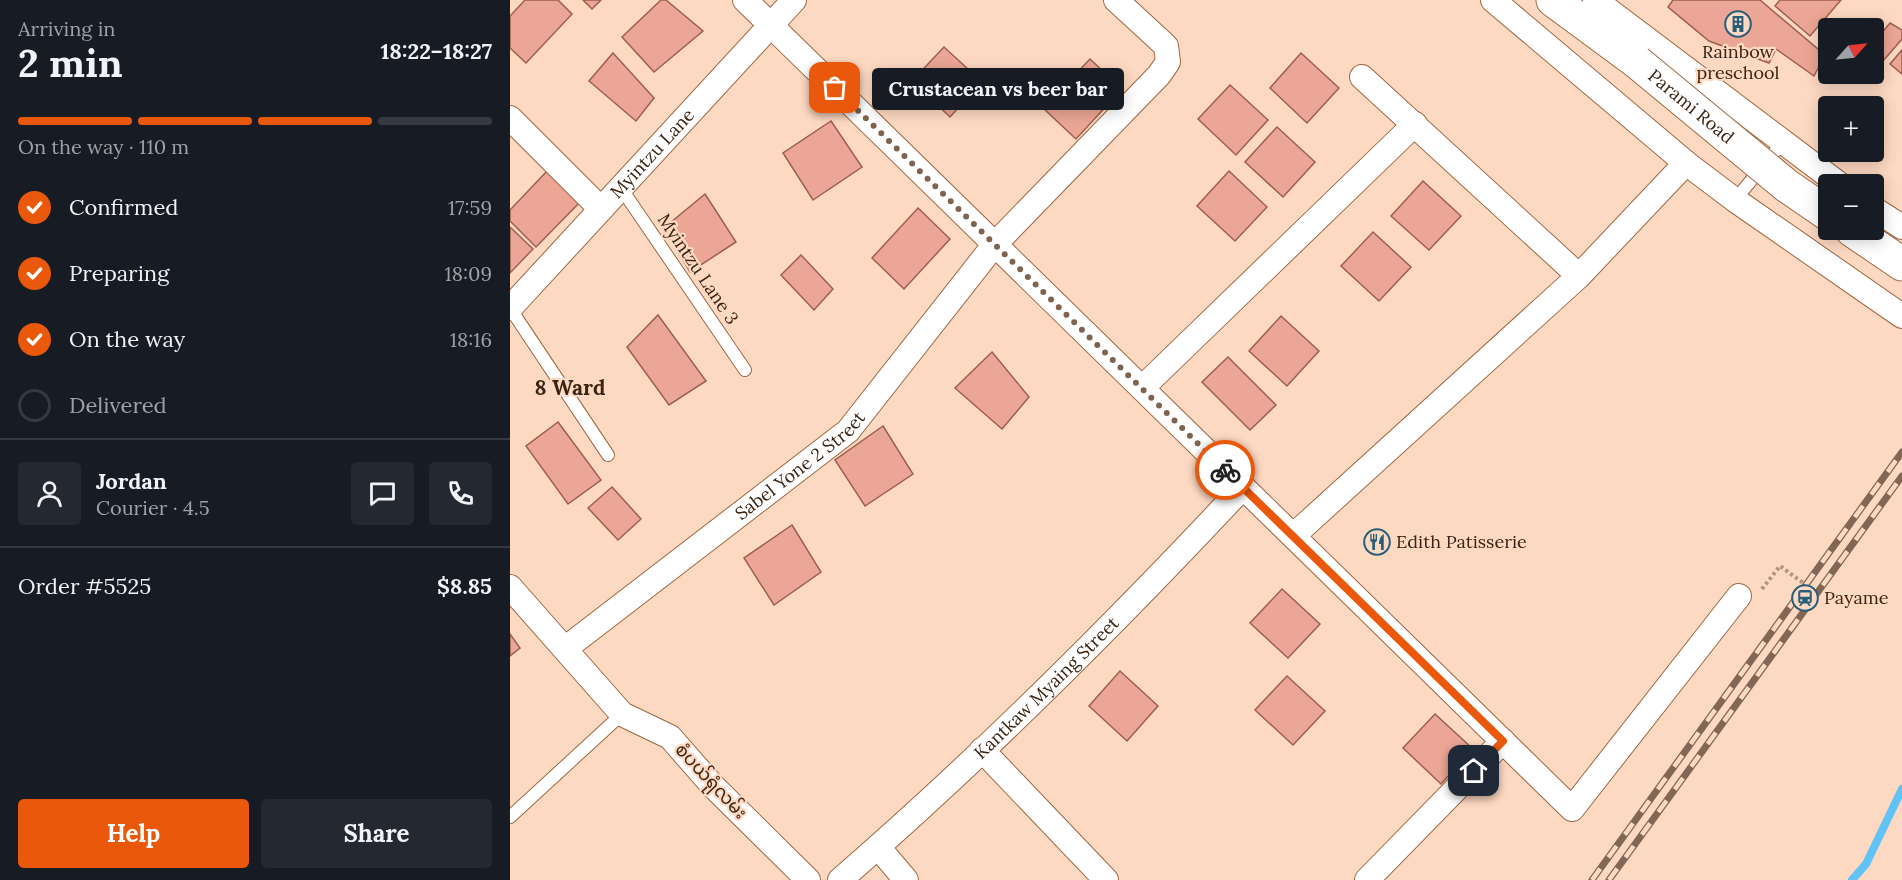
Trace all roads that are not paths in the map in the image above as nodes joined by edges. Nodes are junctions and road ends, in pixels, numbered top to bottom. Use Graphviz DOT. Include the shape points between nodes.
graph roads {
  1 [pos="745,0"];
  2 [pos="795,0"];
  3 [pos="1116,0"];
  4 [pos="1493,0"];
  5 [pos="1553,0"];
  6 [pos="1595,0"];
  7 [pos="771,25"];
  8 [pos="1362,77"];
  9 [pos="510,118"];
  10 [pos="1415,124"];
  11 [pos="1782,143"];
  12 [pos="1686,163"];
  13 [pos="1825,174"];
  14 [pos="621,188"];
  15 [pos="1735,200"];
  16 [pos="1818,207"];
  17 [pos="601,209"];
  18 [pos="1884,215"];
  19 [pos="1902,227"];
  20 [pos="1867,240"];
  21 [pos="995,244"];
  22 [pos="1902,264"];
  23 [pos="1579,276"];
  24 [pos="510,308"];
  25 [pos="1902,316"];
  26 [pos="745,370"];
  27 [pos="1142,388"];
  28 [pos="608,455"];
  29 [pos="1243,487"];
  30 [pos="1293,536"];
  31 [pos="510,587"];
  32 [pos="1749,595"];
  33 [pos="566,648"];
  34 [pos="622,714"];
  35 [pos="1503,741"];
  36 [pos="982,750"];
  37 [pos="510,817"];
  38 [pos="878,847"];
  39 [pos="808,880"];
  40 [pos="840,880"];
  41 [pos="906,880"];
  42 [pos="1106,880"];
  43 [pos="1367,880"];
  1 -- 7 [label="street"];
  2 -- 7 [label="street, Myintzu Lane"];
  3 -- 21 [label="street, Sabel Yone 2 Street" via="1166,46 1168,62"];
  4 -- 12 [label="street"];
  5 -- 16 [label="main road, Parami Road, bridge"];
  6 -- 11 [label="street"];
  7 -- 14 [label="street, Myintzu Lane"];
  7 -- 21 [label="street"];
  8 -- 10 [label="street"];
  9 -- 17 [label="street"];
  10 -- 23 [label="street"];
  10 -- 27 [label="street"];
  11 -- 13 [label="street"];
  11 -- 15 [label="lane"];
  12 -- 15 [label="street"];
  12 -- 23 [label="street"];
  14 -- 17 [label="street, Myintzu Lane"];
  14 -- 26 [label="lane, Myintzu Lane 3"];
  15 -- 25 [label="street"];
  17 -- 24 [label="street, Myintzu Lane"];
  18 -- 19 [label="street"];
  20 -- 22 [label="main road"];
  21 -- 27 [label="street"];
  21 -- 33 [label="street, Sabel Yone 2 Street" via="848,431"];
  23 -- 30 [label="street"];
  24 -- 28 [label="lane"];
  27 -- 29 [label="street"];
  29 -- 30 [label="street"];
  29 -- 36 [label="street, Kantkaw Myaing Street" via="1124,615"];
  30 -- 35 [label="street"];
  31 -- 33 [label="street, စံပယ်ရုံလမ်း"];
  32 -- 35 [label="street" via="1572,809"];
  33 -- 34 [label="street, စံပယ်ရုံလမ်း"];
  34 -- 37 [label="lane"];
  34 -- 39 [label="street, စံပယ်ရုံလမ်း" via="670,737 713,786"];
  35 -- 43 [label="street"];
  36 -- 38 [label="street, Kantkaw Myaing Street"];
  36 -- 42 [label="street"];
  38 -- 40 [label="street, Kantkaw Myaing Street"];
  38 -- 41 [label="street"];
}
